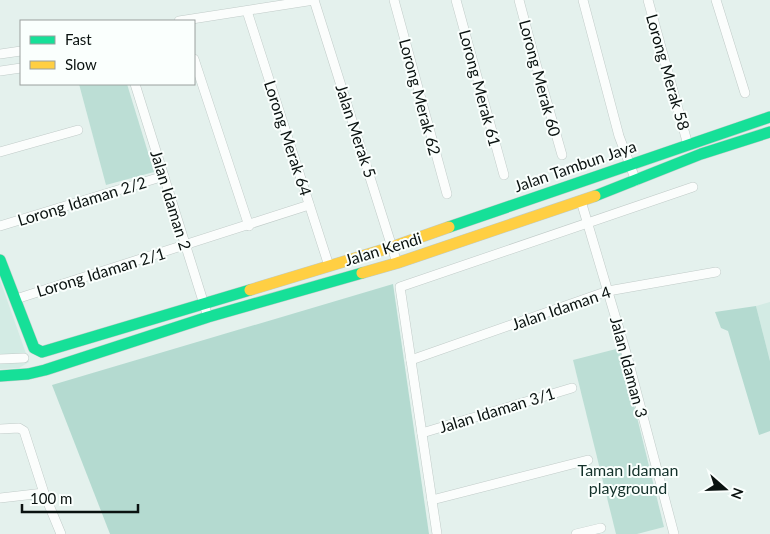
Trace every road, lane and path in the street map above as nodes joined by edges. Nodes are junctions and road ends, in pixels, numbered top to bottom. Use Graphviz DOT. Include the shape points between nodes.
graph roads {
  1 [pos="314,0"];
  2 [pos="394,0"];
  3 [pos="456,0"];
  4 [pos="519,0"];
  5 [pos="584,0"];
  6 [pos="648,0"];
  7 [pos="716,0"];
  8 [pos="247,11"];
  9 [pos="190,20"];
  10 [pos="20,51"];
  11 [pos="0,54"];
  12 [pos="195,62"];
  13 [pos="20,68"];
  14 [pos="0,71"];
  15 [pos="135,85"];
  16 [pos="745,93"];
  17 [pos="770,116"];
  18 [pos="78,130"];
  19 [pos="770,132"];
  20 [pos="688,145"];
  21 [pos="0,152"];
  22 [pos="562,155"];
  23 [pos="629,164"];
  24 [pos="504,175"];
  25 [pos="164,176"];
  26 [pos="636,182"];
  27 [pos="693,187"];
  28 [pos="447,194"];
  29 [pos="581,201"];
  30 [pos="309,205"];
  31 [pos="588,222"];
  32 [pos="0,226"];
  33 [pos="248,226"];
  34 [pos="185,245"];
  35 [pos="392,247"];
  36 [pos="0,260"];
  37 [pos="397,263"];
  38 [pos="329,266"];
  39 [pos="716,272"];
  40 [pos="608,290"];
  41 [pos="16,299"];
  42 [pos="204,303"];
  43 [pos="208,317"];
  44 [pos="24,358"];
  45 [pos="0,359"];
  46 [pos="411,360"];
  47 [pos="0,376"];
  48 [pos="572,388"];
  49 [pos="0,429"];
  50 [pos="422,433"];
  51 [pos="588,460"];
  52 [pos="44,493"];
  53 [pos="0,498"];
  54 [pos="432,500"];
  55 [pos="602,528"];
  56 [pos="61,534"];
  57 [pos="437,534"];
  58 [pos="576,534"];
  59 [pos="674,534"];
  1 -- 8 [label="street"];
  1 -- 35 [label="street, Jalan Merak 5"];
  2 -- 28 [label="street, Lorong Merak 62"];
  3 -- 24 [label="street, Lorong Merak 61"];
  4 -- 22 [label="street, Lorong Merak 60"];
  5 -- 23 [label="street"];
  6 -- 20 [label="street, Lorong Merak 58"];
  7 -- 16 [label="street"];
  8 -- 9 [label="street"];
  8 -- 30 [label="street, Lorong Merak 64"];
  10 -- 11 [label="street"];
  12 -- 33 [label="street"];
  13 -- 14 [label="street"];
  15 -- 25 [label="street, Jalan Idaman 2"];
  17 -- 20 [label="street, Jalan Tambun Jaya"];
  18 -- 21 [label="street"];
  19 -- 26 [label="street, Jalan Kendi" via="701,154"];
  20 -- 23 [label="street, Jalan Tambun Jaya"];
  23 -- 26 [label="street"];
  23 -- 35 [label="street, Jalan Tambun Jaya"];
  25 -- 32 [label="street, Lorong Idaman 2/2"];
  25 -- 34 [label="street, Jalan Idaman 2"];
  26 -- 29 [label="street, Jalan Kendi"];
  27 -- 31 [label="street"];
  29 -- 31 [label="street, Jalan Idaman 3"];
  29 -- 37 [label="street, Jalan Kendi"];
  30 -- 33 [label="street, Lorong Idaman 2/1"];
  30 -- 38 [label="street, Lorong Merak 64"];
  31 -- 40 [label="street, Jalan Idaman 3"];
  31 -- 46 [label="street" via="400,287"];
  33 -- 34 [label="street, Lorong Idaman 2/1"];
  34 -- 41 [label="street, Lorong Idaman 2/1"];
  34 -- 42 [label="street, Jalan Idaman 2"];
  35 -- 37 [label="street, Jalan Merak 5"];
  35 -- 38 [label="street, Jalan Kendi"];
  36 -- 41 [label="street"];
  37 -- 43 [label="street, Jalan Kendi"];
  38 -- 42 [label="street, Jalan Kendi"];
  39 -- 40 [label="street, Jalan Idaman 4"];
  40 -- 46 [label="street, Jalan Idaman 4"];
  40 -- 59 [label="street, Jalan Idaman 3"];
  41 -- 42 [label="street, Jalan Kendi" via="34,348 42,352"];
  42 -- 43 [label="street, Jalan Idaman 2"];
  43 -- 47 [label="street, Jalan Kendi" via="45,370"];
  44 -- 45 [label="street"];
  46 -- 50 [label="street"];
  48 -- 50 [label="street, Jalan Idaman 3/1"];
  49 -- 52 [label="street" via="19,428 24,431"];
  50 -- 54 [label="street"];
  51 -- 54 [label="street"];
  52 -- 53 [label="street"];
  52 -- 56 [label="street"];
  54 -- 57 [label="street"];
  55 -- 58 [label="street"];
}
